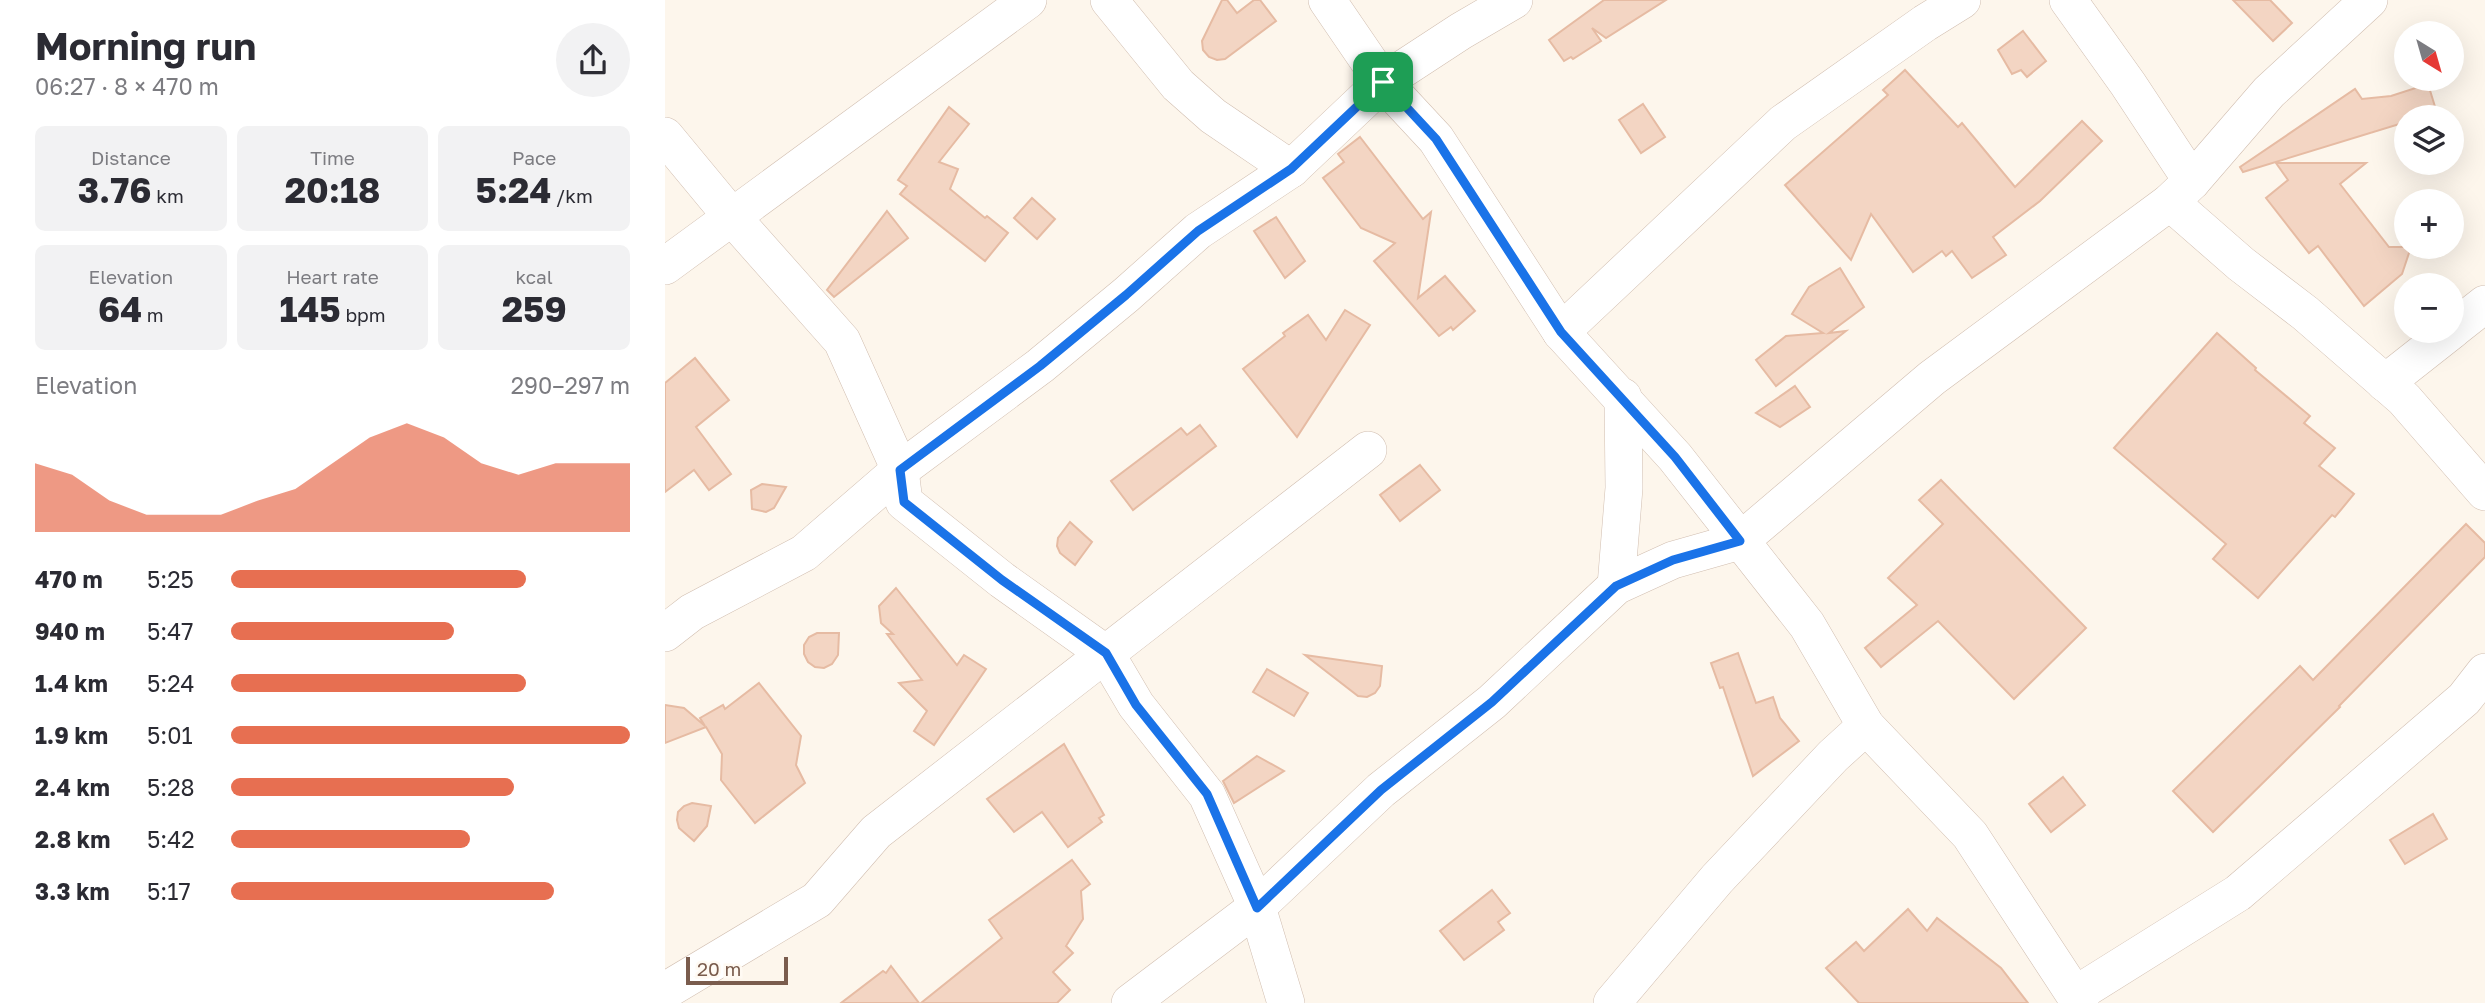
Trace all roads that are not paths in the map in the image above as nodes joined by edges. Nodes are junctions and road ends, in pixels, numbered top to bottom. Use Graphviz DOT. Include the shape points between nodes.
graph roads {
  1 [pos="1028,0"];
  2 [pos="1109,0"];
  3 [pos="1327,0"];
  4 [pos="1514,0"];
  5 [pos="1962,0"];
  6 [pos="2068,0"];
  7 [pos="2369,0"];
  8 [pos="1383,82"];
  9 [pos="665,136"];
  10 [pos="1291,169"];
  11 [pos="2181,191"];
  12 [pos="731,217"];
  13 [pos="665,266"];
  14 [pos="2485,304"];
  15 [pos="2464,320"];
  16 [pos="1561,332"];
  17 [pos="2435,343"];
  18 [pos="2385,383"];
  19 [pos="1623,397"];
  20 [pos="1368,450"];
  21 [pos="900,470"];
  22 [pos="2485,492"];
  23 [pos="1740,541"];
  24 [pos="1616,586"];
  25 [pos="665,633"];
  26 [pos="1106,653"];
  27 [pos="2485,672"];
  28 [pos="1866,726"];
  29 [pos="1257,908"];
  30 [pos="665,991"];
  31 [pos="2077,999"];
  32 [pos="1131,1003"];
  33 [pos="1286,1003"];
  34 [pos="1612,1003"];
  1 -- 12 [label="street"];
  2 -- 10 [label="street" via="1178,85 1213,116"];
  3 -- 8 [label="street"];
  4 -- 8 [label="street"];
  5 -- 16 [label="street" via="1783,123"];
  6 -- 11 [label="street" via="2129,84"];
  7 -- 11 [label="street" via="2269,92"];
  8 -- 10 [label="street"];
  8 -- 16 [label="street" via="1436,139"];
  9 -- 12 [label="street"];
  10 -- 21 [label="street" via="1198,231 1040,366"];
  11 -- 18 [label="street" via="2241,264"];
  11 -- 23 [label="street" via="1932,377"];
  12 -- 13 [label="street"];
  12 -- 21 [label="street" via="842,341"];
  14 -- 15 [label="street"];
  16 -- 19 [label="street"];
  17 -- 18 [label="street"];
  18 -- 22 [label="street"];
  19 -- 23 [label="street"];
  19 -- 24 [label="street" via="1624,488"];
  20 -- 26 [label="street"];
  21 -- 25 [label="street" via="804,553 692,612"];
  21 -- 26 [label="street" via="904,502 1002,580"];
  23 -- 24 [label="street" via="1673,560"];
  23 -- 28 [label="street" via="1807,625"];
  24 -- 29 [label="street" via="1492,702 1381,790"];
  26 -- 29 [label="street" via="1136,705 1207,794"];
  26 -- 30 [label="street" via="876,832 817,900"];
  27 -- 31 [label="street" via="2464,699 2238,893"];
  28 -- 31 [label="street" via="1970,835"];
  28 -- 34 [label="street" via="1717,879"];
  29 -- 32 [label="street"];
  29 -- 33 [label="street"];
}
